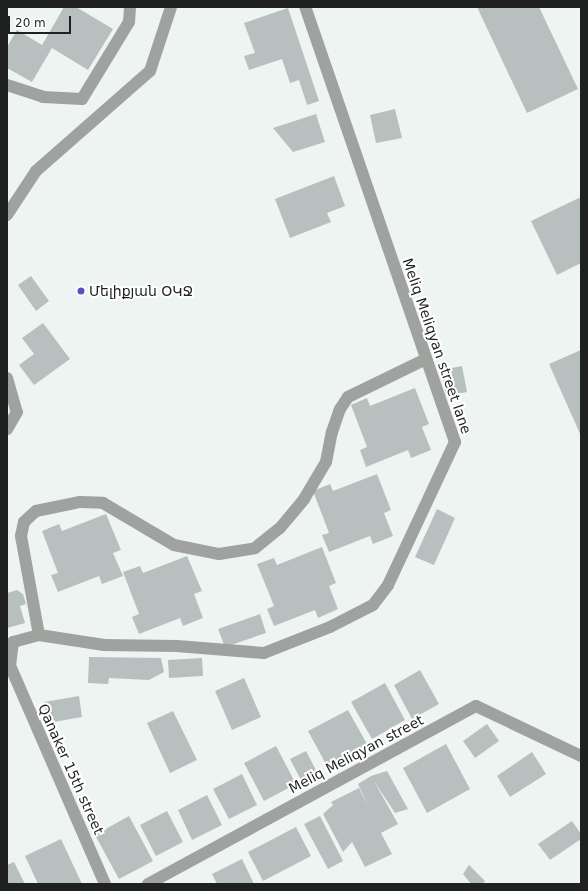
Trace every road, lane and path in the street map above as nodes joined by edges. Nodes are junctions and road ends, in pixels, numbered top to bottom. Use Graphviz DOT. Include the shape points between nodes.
graph roads {
  1 [pos="130,7"];
  2 [pos="171,7"];
  3 [pos="305,7"];
  4 [pos="7,85"];
  5 [pos="7,215"];
  6 [pos="426,359"];
  7 [pos="7,379"];
  8 [pos="7,429"];
  9 [pos="39,635"];
  10 [pos="10,641"];
  11 [pos="10,666"];
  12 [pos="581,756"];
  13 [pos="105,884"];
  14 [pos="148,884"];
  1 -- 4 [label="street" via="129,22 82,99 44,97"];
  2 -- 5 [label="street" via="150,71 36,171"];
  3 -- 6 [label="street, Meliq Meliqyan street lane"];
  6 -- 9 [label="street, Meliq Meliqyan street lane" via="455,442 388,585 373,605 330,627 264,653 177,646 104,645"];
  6 -- 9 [label="street" via="348,397 340,409 332,432 326,462 304,499 280,528 255,548 219,554 174,544 104,504 80,502 36,511 24,522 21,536"];
  7 -- 8 [label="street" via="16,412"];
  9 -- 10 [label="street, Meliq Meliqyan street lane"];
  10 -- 11 [label="street, Meliq Meliqyan street lane"];
  11 -- 13 [label="street, Qanaker 15th street"];
  12 -- 14 [label="street, Meliq Meliqyan street" via="476,706"];
}
